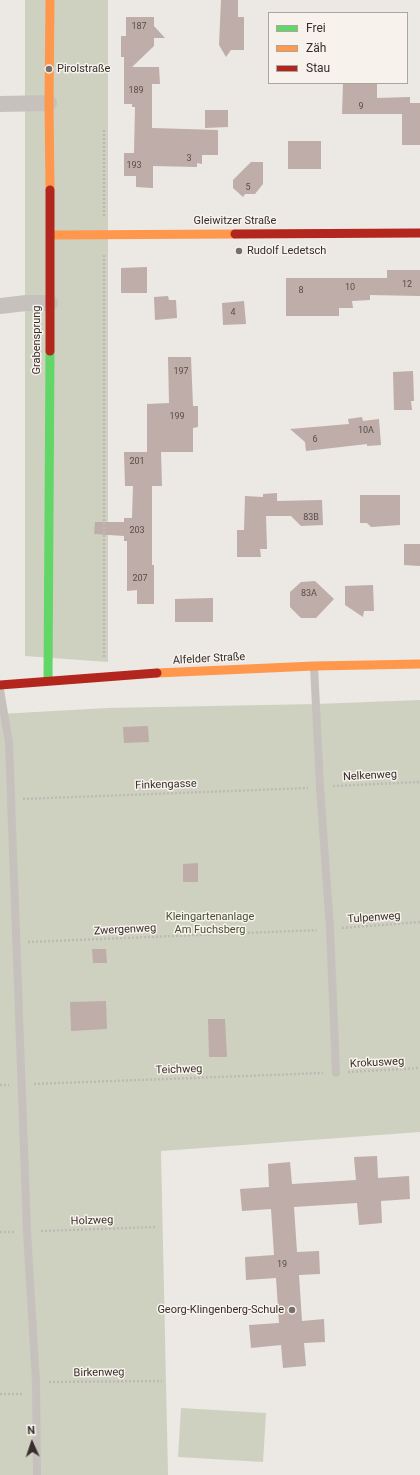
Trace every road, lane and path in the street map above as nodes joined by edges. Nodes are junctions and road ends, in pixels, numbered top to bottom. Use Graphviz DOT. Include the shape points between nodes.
graph roads {
  1 [pos="50,0"];
  2 [pos="49,103"];
  3 [pos="0,104"];
  4 [pos="104,130"];
  5 [pos="420,232"];
  6 [pos="104,234"];
  7 [pos="51,235"];
  8 [pos="50,303"];
  9 [pos="0,306"];
  10 [pos="420,664"];
  11 [pos="314,666"];
  12 [pos="104,676"];
  13 [pos="48,680"];
  14 [pos="0,685"];
  15 [pos="0,690"];
  16 [pos="420,782"];
  17 [pos="320,787"];
  18 [pos="12,799"];
  19 [pos="420,922"];
  20 [pos="330,929"];
  21 [pos="18,943"];
  22 [pos="420,1068"];
  23 [pos="336,1073"];
  24 [pos="22,1084"];
  25 [pos="156,1227"];
  26 [pos="27,1231"];
  27 [pos="162,1381"];
  28 [pos="36,1382"];
  29 [pos="36,1393"];
  30 [pos="0,1394"];
  31 [pos="37,1475"];
  1 -- 2 [label="street, Grabensprung"];
  2 -- 3 [label="street"];
  2 -- 7 [label="street, Grabensprung"];
  4 -- 6 [label="path"];
  5 -- 6 [label="street, Gleiwitzer Straße"];
  6 -- 7 [label="street, Gleiwitzer Straße"];
  6 -- 12 [label="path"];
  7 -- 8 [label="street, Grabensprung"];
  8 -- 9 [label="street"];
  8 -- 13 [label="street, Grabensprung"];
  10 -- 11 [label="street, Alfelder Straße"];
  11 -- 12 [label="street, Alfelder Straße"];
  11 -- 17 [label="lane"];
  12 -- 13 [label="street, Alfelder Straße"];
  13 -- 14 [label="street, Alfelder Straße"];
  15 -- 18 [label="lane" via="9,743"];
  16 -- 17 [label="path, Nelkenweg"];
  17 -- 18 [label="path, Finkengasse"];
  17 -- 20 [label="lane"];
  18 -- 21 [label="lane"];
  19 -- 20 [label="path, Tulpenweg"];
  20 -- 21 [label="path, Zwergenweg"];
  20 -- 23 [label="lane"];
  21 -- 24 [label="lane"];
  22 -- 23 [label="path, Krokusweg"];
  23 -- 24 [label="path, Teichweg"];
  24 -- 26 [label="lane"];
  25 -- 26 [label="path, Holzweg"];
  26 -- 28 [label="lane"];
  27 -- 28 [label="path, Birkenweg"];
  28 -- 29 [label="lane"];
  29 -- 30 [label="path"];
  29 -- 31 [label="lane"];
}
